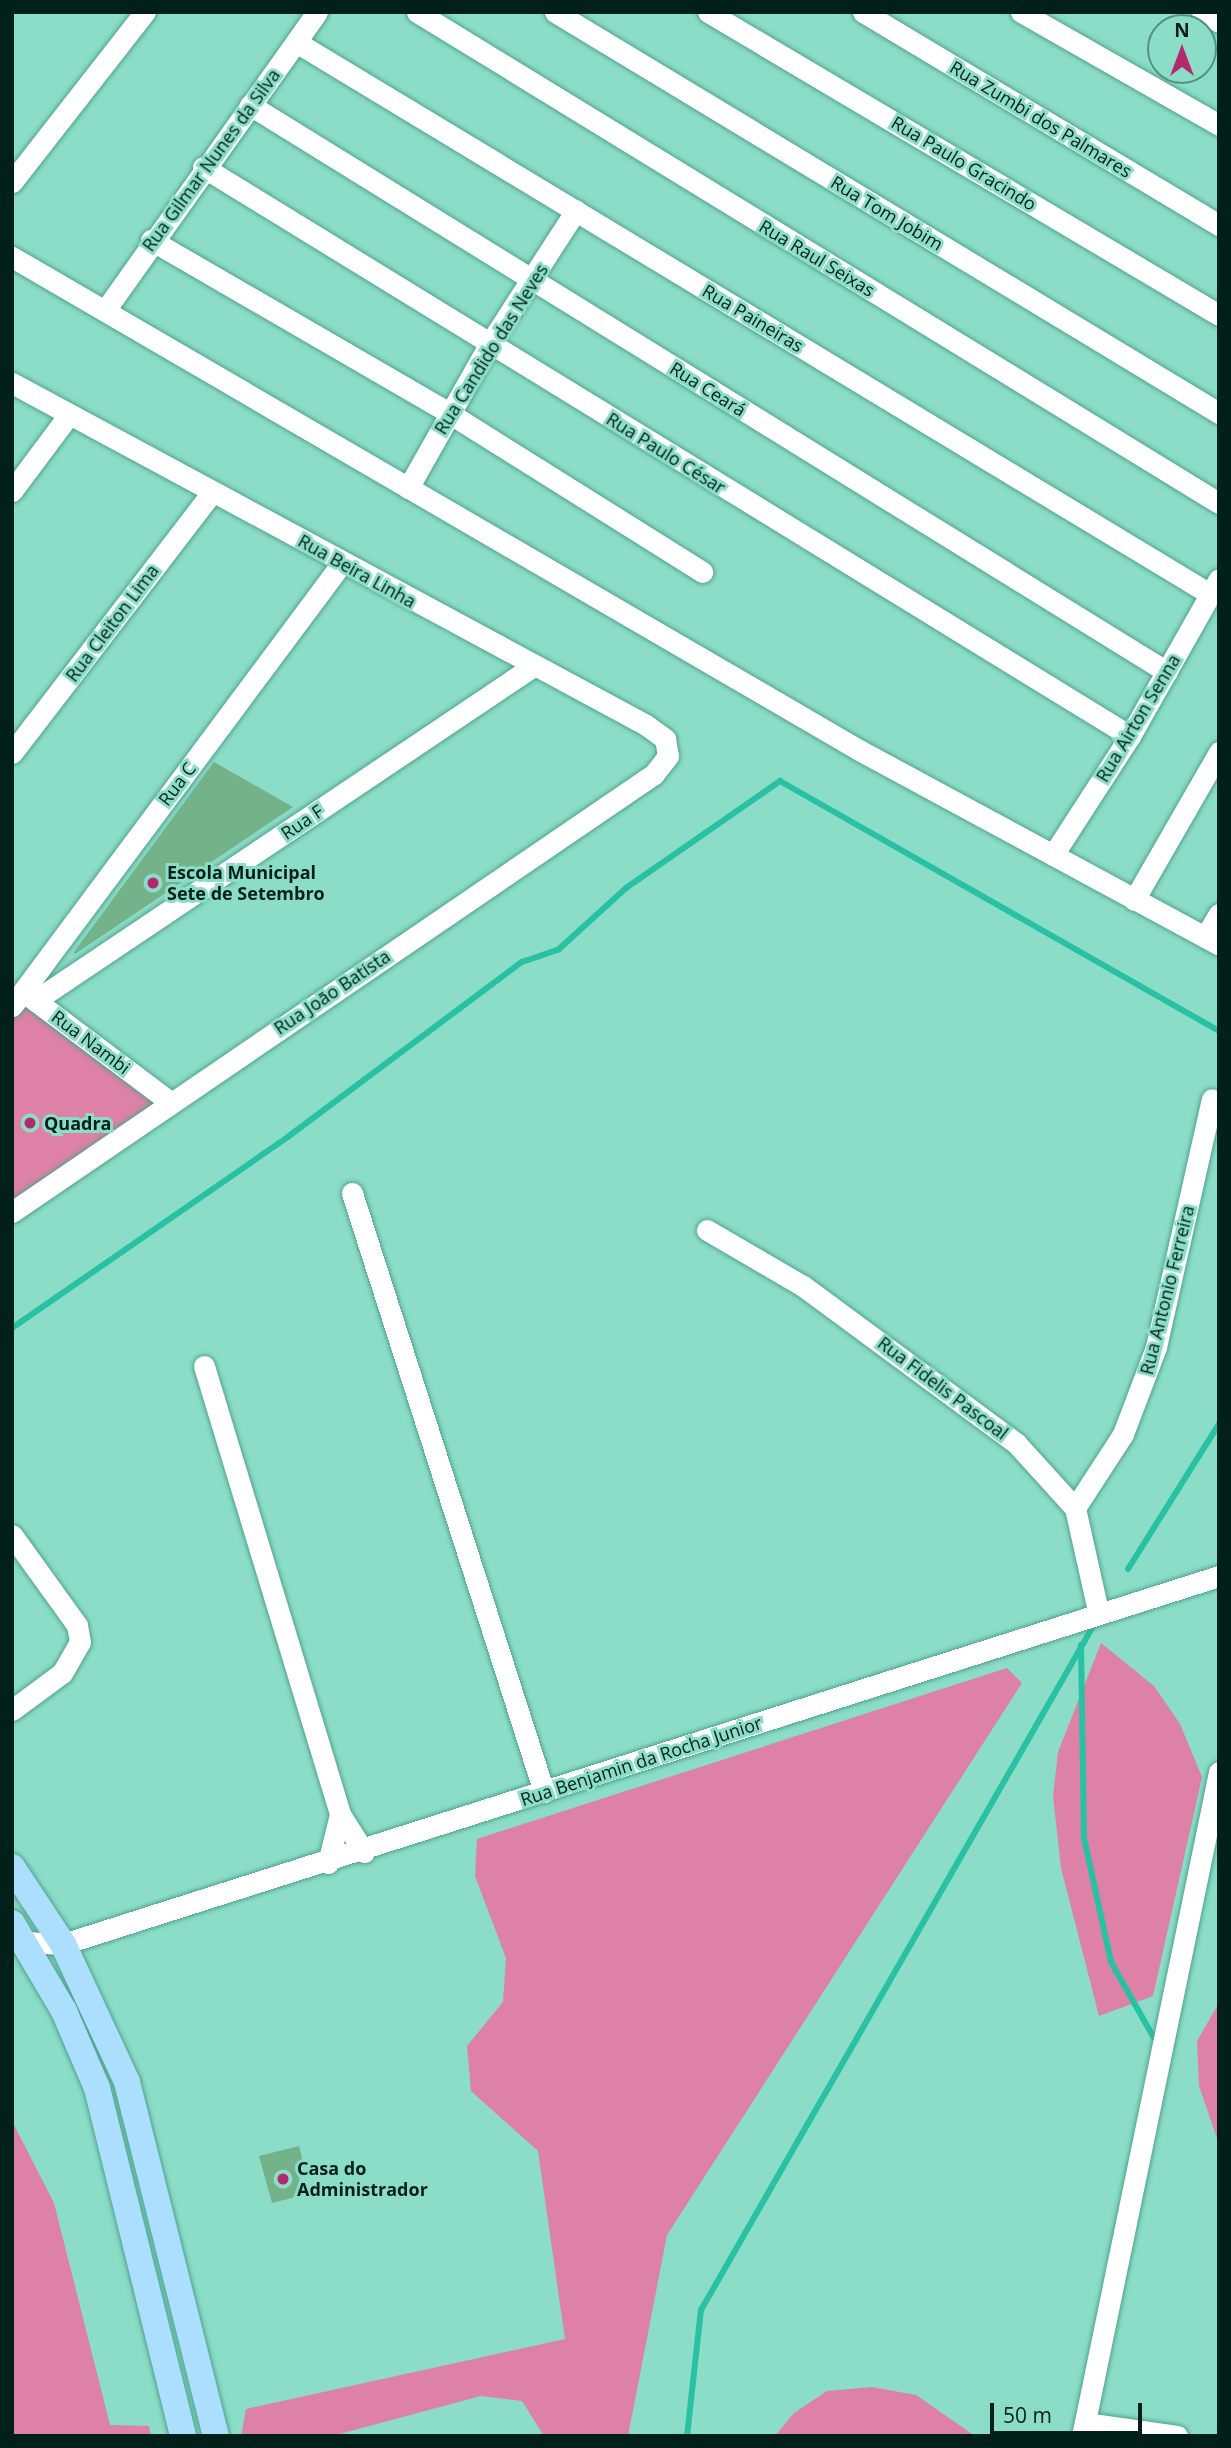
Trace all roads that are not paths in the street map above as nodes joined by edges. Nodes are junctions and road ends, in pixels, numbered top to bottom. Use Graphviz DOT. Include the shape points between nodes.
graph roads {
  1 [pos="145,12"];
  2 [pos="317,12"];
  3 [pos="417,12"];
  4 [pos="555,12"];
  5 [pos="708,12"];
  6 [pos="863,12"];
  7 [pos="1021,12"];
  8 [pos="1202,12"];
  9 [pos="1219,22"];
  10 [pos="296,43"];
  11 [pos="250,105"];
  12 [pos="1219,125"];
  13 [pos="204,167"];
  14 [pos="12,182"];
  15 [pos="576,210"];
  16 [pos="1219,225"];
  17 [pos="151,240"];
  18 [pos="12,257"];
  19 [pos="534,279"];
  20 [pos="106,309"];
  21 [pos="1219,315"];
  22 [pos="490,344"];
  23 [pos="12,383"];
  24 [pos="449,413"];
  25 [pos="1219,413"];
  26 [pos="68,416"];
  27 [pos="408,488"];
  28 [pos="12,491"];
  29 [pos="212,492"];
  30 [pos="1219,503"];
  31 [pos="342,563"];
  32 [pos="702,572"];
  33 [pos="1214,586"];
  34 [pos="532,667"];
  35 [pos="1167,672"];
  36 [pos="1130,736"];
  37 [pos="1219,752"];
  38 [pos="12,753"];
  39 [pos="653,774"];
  40 [pos="1053,855"];
  41 [pos="1134,900"];
  42 [pos="1219,914"];
  43 [pos="1212,941"];
  44 [pos="21,995"];
  45 [pos="1212,1099"];
  46 [pos="170,1102"];
  47 [pos="352,1193"];
  48 [pos="12,1212"];
  49 [pos="706,1230"];
  50 [pos="204,1366"];
  51 [pos="1075,1508"];
  52 [pos="12,1535"];
  53 [pos="1219,1576"];
  54 [pos="1098,1611"];
  55 [pos="12,1710"];
  56 [pos="1219,1772"];
  57 [pos="544,1792"];
  58 [pos="340,1814"];
  59 [pos="364,1852"];
  60 [pos="328,1863"];
  61 [pos="12,1867"];
  62 [pos="17,1936"];
  63 [pos="63,1944"];
  64 [pos="1083,2429"];
  65 [pos="183,2436"];
  66 [pos="216,2436"];
  67 [pos="1177,2436"];
  1 -- 14 [label="street"];
  2 -- 10 [label="street, Rua Gilmar Nunes da Silva"];
  3 -- 30 [label="street, Rua Raul Seixas"];
  4 -- 25 [label="street, Rua Tom Jobim"];
  5 -- 21 [label="street, Rua Paulo Gracindo"];
  6 -- 16 [label="street, Rua Zumbi dos Palmares"];
  7 -- 12 [label="street"];
  8 -- 9 [label="street"];
  10 -- 11 [label="street, Rua Gilmar Nunes da Silva"];
  10 -- 15 [label="street, Rua Paineiras"];
  11 -- 13 [label="street, Rua Gilmar Nunes da Silva"];
  11 -- 19 [label="street, Rua Ceará"];
  13 -- 17 [label="street, Rua Gilmar Nunes da Silva"];
  13 -- 22 [label="street, Rua Paulo César"];
  15 -- 19 [label="street, Rua Candido das Neves"];
  15 -- 33 [label="street, Rua Paineiras"];
  17 -- 20 [label="street, Rua Gilmar Nunes da Silva"];
  17 -- 24 [label="street"];
  18 -- 20 [label="street"];
  19 -- 22 [label="street, Rua Candido das Neves"];
  19 -- 35 [label="street, Rua Ceará"];
  20 -- 27 [label="street"];
  22 -- 24 [label="street, Rua Candido das Neves"];
  22 -- 36 [label="street, Rua Paulo César"];
  23 -- 26 [label="street, Rua Beira Linha"];
  24 -- 27 [label="street, Rua Candido das Neves"];
  24 -- 32 [label="street"];
  26 -- 28 [label="street"];
  26 -- 29 [label="street, Rua Beira Linha"];
  27 -- 40 [label="street"];
  29 -- 31 [label="street, Rua Beira Linha"];
  29 -- 38 [label="street, Rua Cleiton Lima"];
  31 -- 34 [label="street, Rua Beira Linha"];
  31 -- 44 [label="street, Rua C"];
  33 -- 35 [label="street, Rua Airton Senna"];
  34 -- 39 [label="street, Rua Beira Linha" via="665,739 668,756"];
  34 -- 44 [label="street, Rua F"];
  35 -- 36 [label="street, Rua Airton Senna"];
  36 -- 40 [label="street, Rua Airton Senna"];
  37 -- 41 [label="street"];
  39 -- 46 [label="street, Rua Joāo Batista"];
  40 -- 41 [label="street"];
  41 -- 43 [label="street"];
  42 -- 43 [label="street"];
  44 -- 46 [label="street, Rua Nambi"];
  45 -- 51 [label="street, Rua Antonio Ferreira" via="1156,1347 1123,1434"];
  46 -- 48 [label="street, Rua Joāo Batista"];
  47 -- 57 [label="street"];
  49 -- 51 [label="street, Rua Fidelis Pascoal" via="803,1286 983,1415"];
  50 -- 58 [label="street"];
  51 -- 54 [label="street"];
  52 -- 55 [label="street" via="77,1625 80,1642 62,1673"];
  53 -- 54 [label="street, Rua Benjamin da Rocha Junior"];
  54 -- 57 [label="street, Rua Benjamin da Rocha Junior"];
  56 -- 64 [label="street"];
  57 -- 59 [label="street, Rua Benjamin da Rocha Junior"];
  58 -- 59 [label="street"];
  58 -- 60 [label="street"];
  59 -- 60 [label="street, Rua Benjamin da Rocha Junior"];
  60 -- 63 [label="street, Rua Benjamin da Rocha Junior"];
  61 -- 63 [label="main road"];
  62 -- 63 [label="street, Rua Benjamin da Rocha Junior"];
  62 -- 65 [label="main road" via="97,2088"];
  63 -- 66 [label="main road" via="127,2082"];
  64 -- 67 [label="street"];
}
